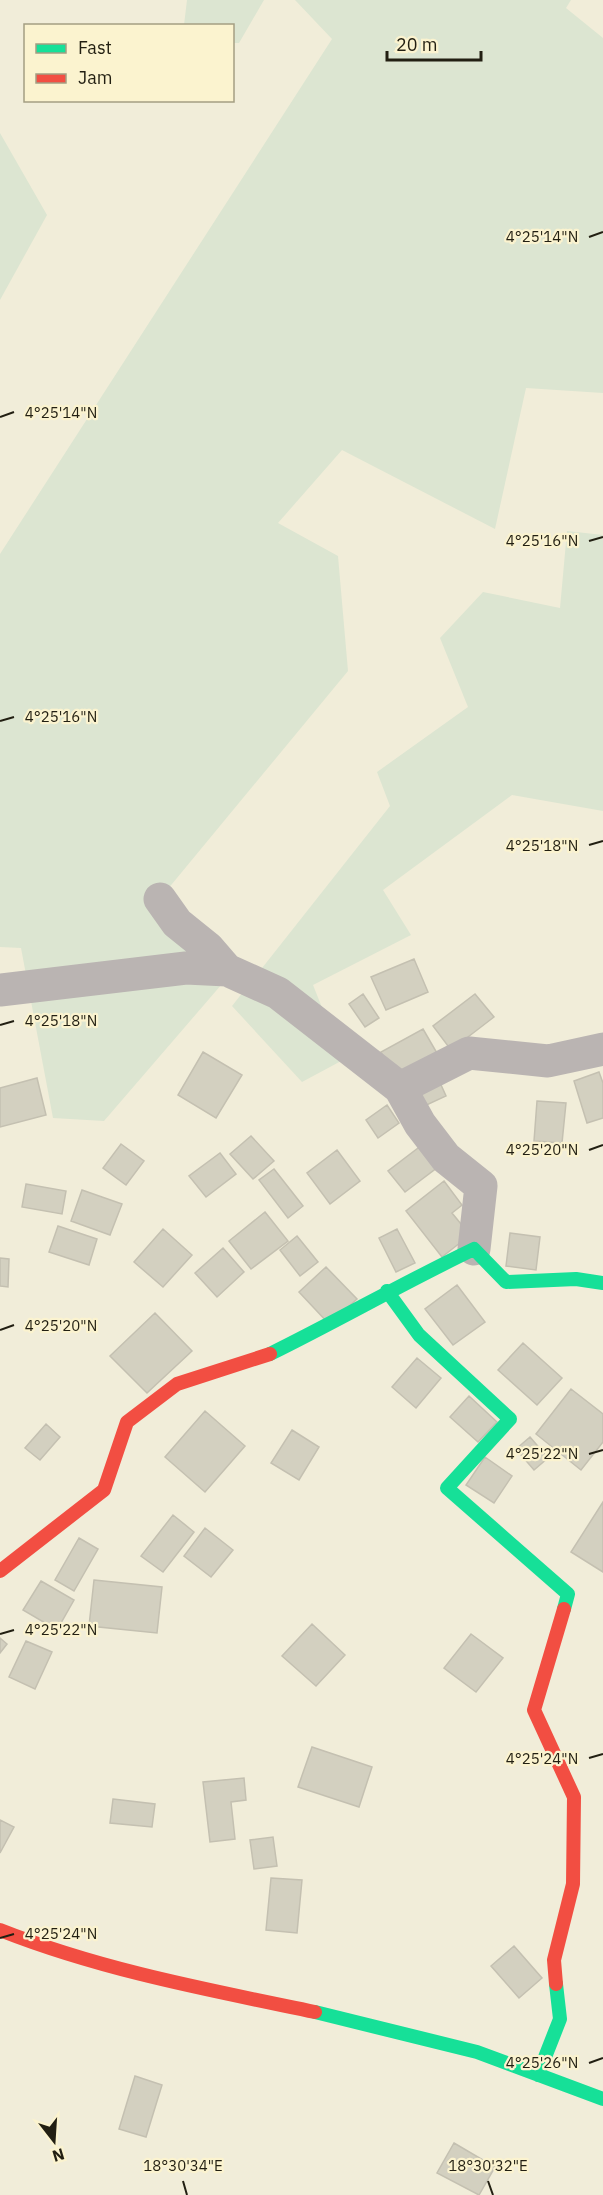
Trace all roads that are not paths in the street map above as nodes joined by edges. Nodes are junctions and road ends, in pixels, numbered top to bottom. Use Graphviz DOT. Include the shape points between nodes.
graph roads {
  1 [pos="160,899"];
  2 [pos="227,970"];
  3 [pos="0,990"];
  4 [pos="603,1049"];
  5 [pos="400,1088"];
  6 [pos="474,1249"];
  7 [pos="603,1283"];
  8 [pos="387,1291"];
  9 [pos="0,1571"];
  10 [pos="0,1930"];
  11 [pos="538,2075"];
  12 [pos="603,2100"];
  1 -- 2 [label="street" via="177,923 208,948"];
  2 -- 3 [label="street" via="186,968"];
  2 -- 5 [label="street" via="278,993"];
  4 -- 5 [label="street" via="548,1061 469,1053"];
  5 -- 6 [label="street" via="420,1124 446,1158 481,1186"];
  6 -- 7 [label="street" via="506,1282 576,1279"];
  6 -- 8 [label="street"];
  8 -- 9 [label="street" via="343,1318 269,1354 177,1384 127,1422 104,1490"];
  8 -- 11 [label="street" via="419,1335 510,1419 447,1488 568,1594 534,1710 574,1797 573,1884 554,1960 560,2019"];
  10 -- 11 [label="street" via="50,1950 175,1983 343,2018 477,2052"];
  11 -- 12 [label="street"];
}
